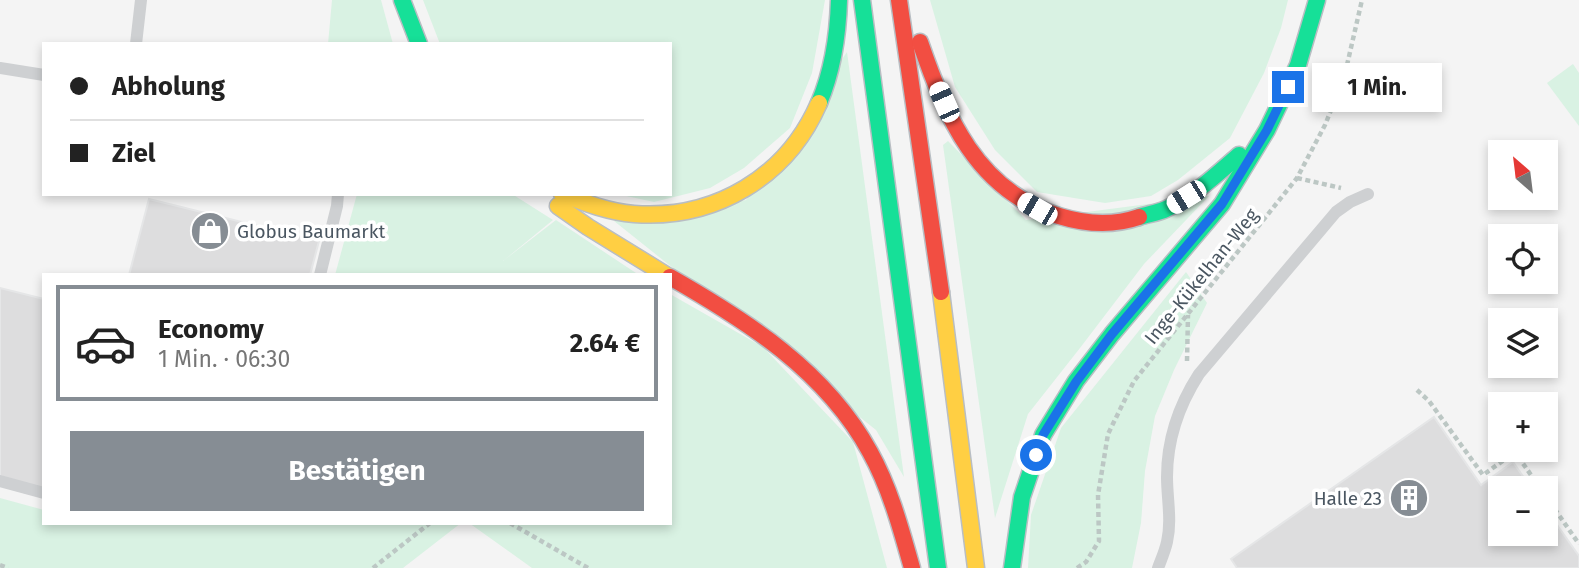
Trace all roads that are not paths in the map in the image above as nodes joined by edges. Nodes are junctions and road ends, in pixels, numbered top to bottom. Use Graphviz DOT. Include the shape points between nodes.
graph roads {
  1 [pos="141,0"];
  2 [pos="402,0"];
  3 [pos="839,0"];
  4 [pos="862,0"];
  5 [pos="900,0"];
  6 [pos="905,0"];
  7 [pos="1317,0"];
  8 [pos="136,42"];
  9 [pos="418,42"];
  10 [pos="0,68"];
  11 [pos="42,75"];
  12 [pos="1267,130"];
  13 [pos="1368,194"];
  14 [pos="338,196"];
  15 [pos="545,196"];
  16 [pos="568,196"];
  17 [pos="320,273"];
  18 [pos="663,273"];
  19 [pos="672,278"];
  20 [pos="0,481"];
  21 [pos="42,492"];
  22 [pos="912,568"];
  23 [pos="938,568"];
  24 [pos="976,568"];
  25 [pos="1012,568"];
  26 [pos="1158,568"];
  1 -- 8 [label="lane"];
  2 -- 9 [label="highway"];
  3 -- 16 [label="highway" via="834,56 813,117 782,161 762,179 715,205 663,215 636,215"];
  4 -- 23 [label="highway"];
  5 -- 24 [label="highway"];
  6 -- 12 [label="highway" via="953,122 985,170 1037,209 1091,223 1124,222 1166,209 1205,185"];
  7 -- 12 [label="highway" via="1298,65"];
  10 -- 11 [label="lane"];
  12 -- 25 [label="highway" via="1222,204 1112,334 1043,435 1022,497"];
  13 -- 26 [label="lane" via="1336,212 1186,393 1171,436 1169,525"];
  14 -- 17 [label="lane"];
  15 -- 18 [label="highway"];
  19 -- 22 [label="highway" via="760,332 838,407 882,476"];
  20 -- 21 [label="lane"];
}
